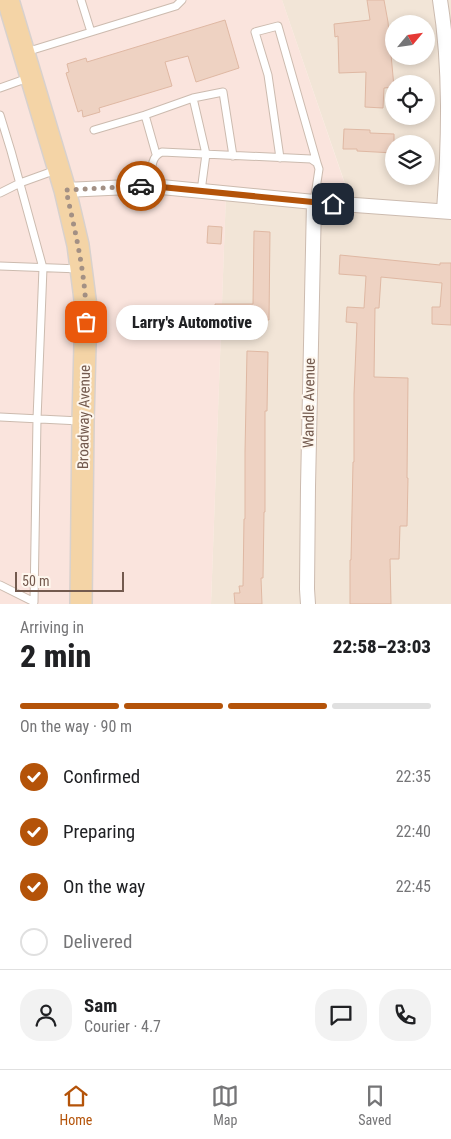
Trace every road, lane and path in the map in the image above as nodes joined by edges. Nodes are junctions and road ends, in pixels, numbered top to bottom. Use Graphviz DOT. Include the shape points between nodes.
graph roads {
  1 [pos="7,0"];
  2 [pos="81,0"];
  3 [pos="182,0"];
  4 [pos="0,2"];
  5 [pos="444,7"];
  6 [pos="91,32"];
  7 [pos="24,52"];
  8 [pos="31,78"];
  9 [pos="0,88"];
  10 [pos="193,98"];
  11 [pos="0,115"];
  12 [pos="145,115"];
  13 [pos="94,130"];
  14 [pos="156,154"];
  15 [pos="206,154"];
  16 [pos="233,156"];
  17 [pos="280,158"];
  18 [pos="318,163"];
  19 [pos="59,169"];
  20 [pos="20,183"];
  21 [pos="151,186"];
  22 [pos="66,190"];
  23 [pos="201,191"];
  24 [pos="0,193"];
  25 [pos="314,202"];
  26 [pos="448,212"];
  27 [pos="0,266"];
  28 [pos="43,268"];
  29 [pos="81,269"];
  30 [pos="0,417"];
  31 [pos="37,419"];
  32 [pos="83,422"];
  33 [pos="0,585"];
  34 [pos="81,604"];
  35 [pos="308,604"];
  1 -- 4 [label="lane"];
  1 -- 7 [label="main road, Broadway Avenue"];
  2 -- 6 [label="lane"];
  3 -- 6 [label="lane" via="176,6"];
  5 -- 26 [label="street" via="449,118"];
  6 -- 7 [label="lane"];
  7 -- 8 [label="main road, Broadway Avenue"];
  8 -- 9 [label="lane"];
  8 -- 19 [label="main road, Broadway Avenue"];
  10 -- 12 [label="lane"];
  10 -- 15 [label="lane"];
  10 -- 16 [label="lane" via="223,92"];
  11 -- 20 [label="lane"];
  12 -- 13 [label="lane"];
  12 -- 14 [label="lane"];
  14 -- 15 [label="lane"];
  14 -- 21 [label="lane"];
  15 -- 16 [label="lane"];
  15 -- 23 [label="lane"];
  16 -- 17 [label="lane"];
  17 -- 18 [label="lane" via="311,159"];
  17 -- 18 [label="lane" via="268,75 255,32 278,26"];
  18 -- 25 [label="lane"];
  19 -- 20 [label="lane"];
  19 -- 22 [label="main road, Broadway Avenue"];
  20 -- 24 [label="lane"];
  20 -- 28 [label="lane"];
  21 -- 22 [label="street"];
  21 -- 23 [label="street"];
  22 -- 29 [label="main road, Broadway Avenue"];
  23 -- 25 [label="street"];
  25 -- 26 [label="street"];
  25 -- 35 [label="street, Wandle Avenue"];
  27 -- 28 [label="lane"];
  28 -- 29 [label="lane"];
  28 -- 31 [label="lane"];
  29 -- 32 [label="main road, Broadway Avenue" via="86,307"];
  30 -- 31 [label="lane"];
  31 -- 32 [label="lane"];
  31 -- 33 [label="lane" via="34,602"];
  32 -- 34 [label="main road, Broadway Avenue"];
}
